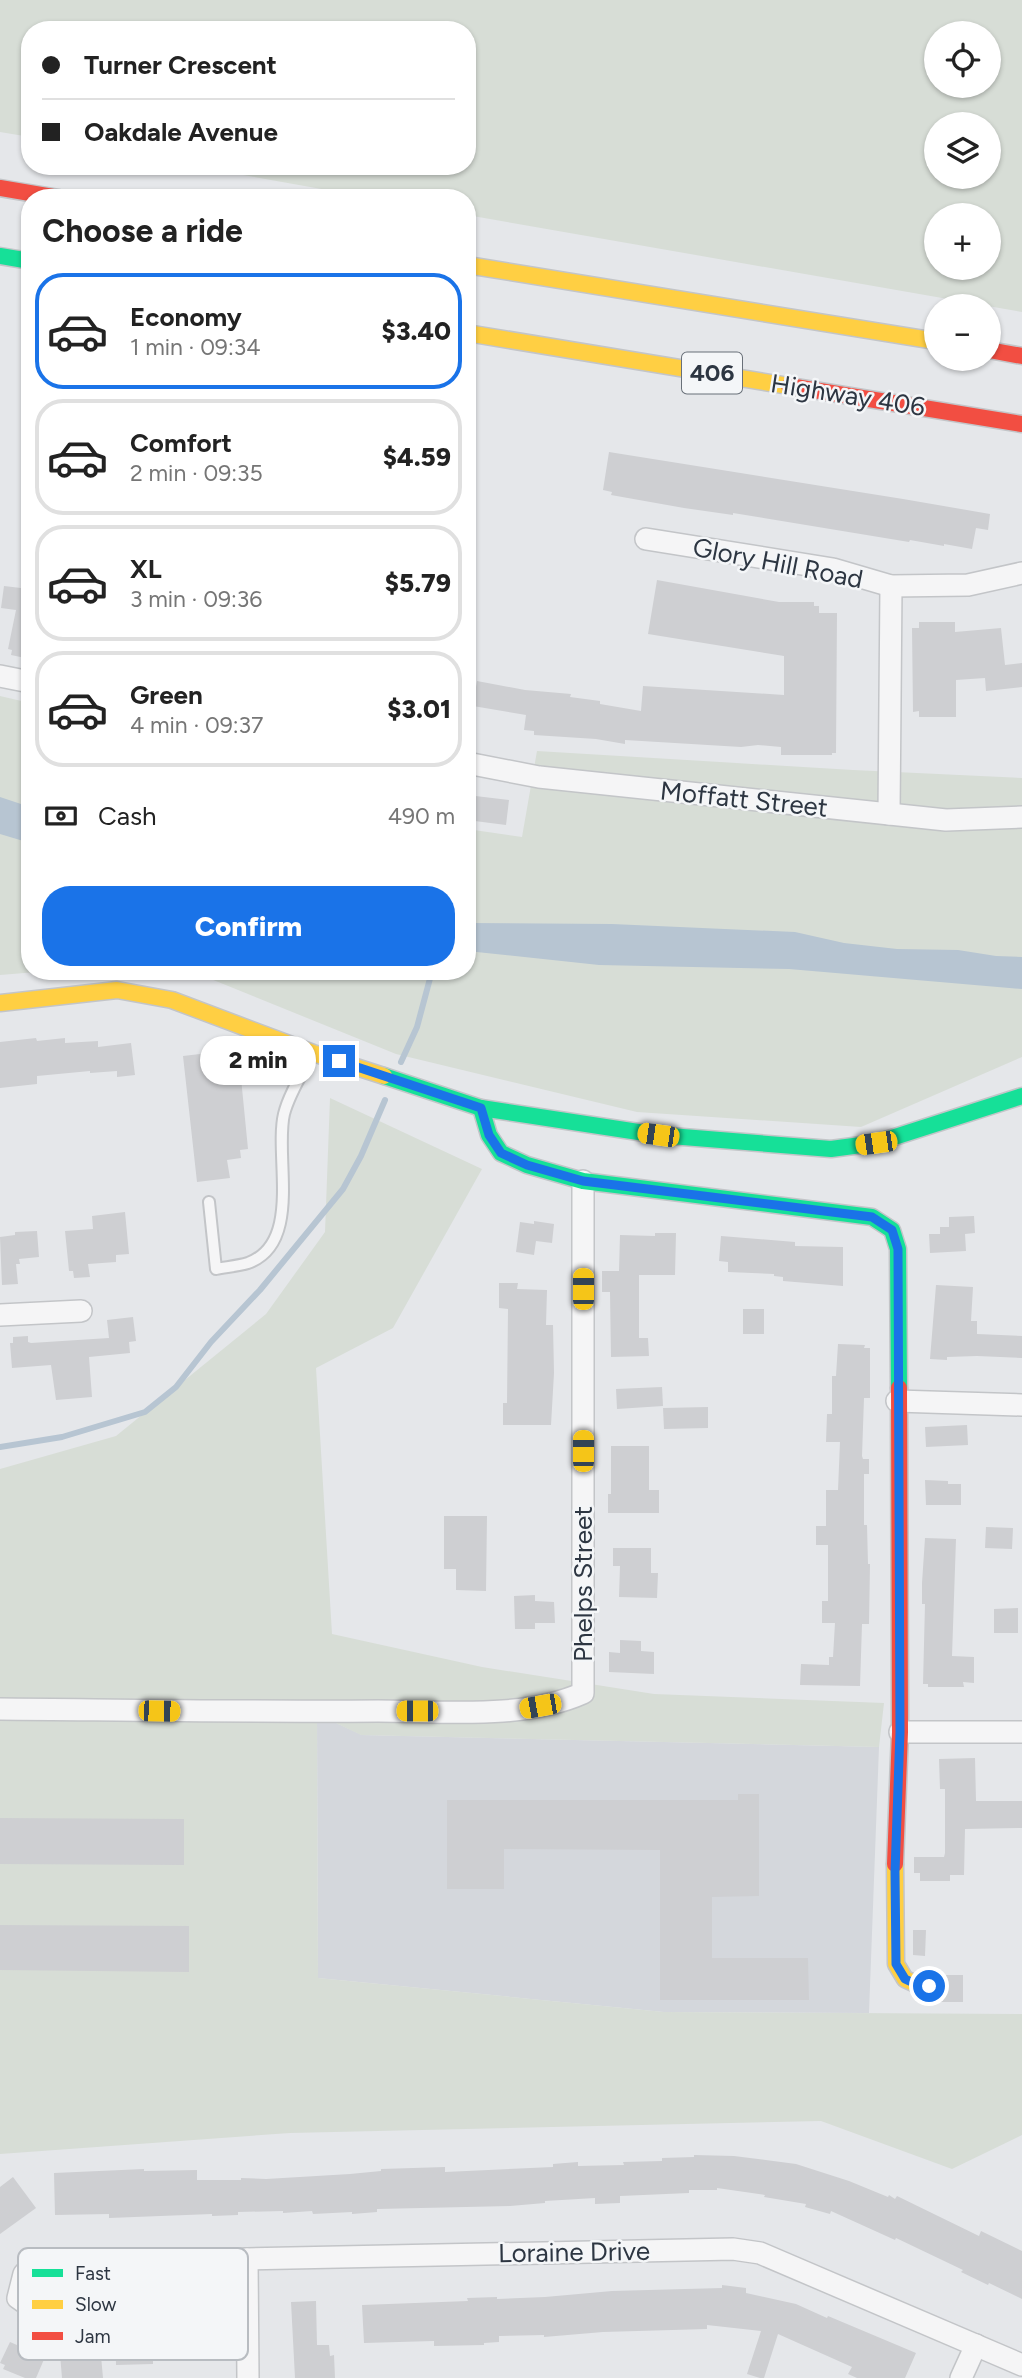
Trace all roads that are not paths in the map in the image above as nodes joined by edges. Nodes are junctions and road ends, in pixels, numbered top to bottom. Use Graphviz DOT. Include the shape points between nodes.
graph roads {
  1 [pos="0,188"];
  2 [pos="21,192"];
  3 [pos="0,256"];
  4 [pos="21,260"];
  5 [pos="476,266"];
  6 [pos="476,334"];
  7 [pos="924,339"];
  8 [pos="1001,352"];
  9 [pos="1022,355"];
  10 [pos="1022,424"];
  11 [pos="646,539"];
  12 [pos="1022,573"];
  13 [pos="891,586"];
  14 [pos="0,676"];
  15 [pos="21,680"];
  16 [pos="476,765"];
  17 [pos="889,814"];
  18 [pos="1022,817"];
  19 [pos="0,1003"];
  20 [pos="313,1053"];
  21 [pos="1022,1096"];
  22 [pos="481,1108"];
  23 [pos="583,1181"];
  24 [pos="209,1202"];
  25 [pos="81,1311"];
  26 [pos="0,1315"];
  27 [pos="897,1401"];
  28 [pos="1022,1405"];
  29 [pos="0,1709"];
  30 [pos="1022,1731"];
  31 [pos="900,1732"];
  32 [pos="929,1986"];
  33 [pos="248,2259"];
  34 [pos="976,2345"];
  35 [pos="248,2360"];
  36 [pos="1022,2365"];
  37 [pos="248,2378"];
  38 [pos="961,2378"];
  1 -- 2 [label="main road"];
  3 -- 4 [label="main road"];
  5 -- 7 [label="main road"];
  6 -- 10 [label="main road, Highway 406 / 406"];
  8 -- 9 [label="main road"];
  11 -- 13 [label="street, Glory Hill Road" via="833,569"];
  12 -- 13 [label="street" via="968,585"];
  13 -- 17 [label="street, Glory Hill Road"];
  14 -- 15 [label="street"];
  16 -- 17 [label="street, Moffatt Street" via="538,777"];
  17 -- 18 [label="street, Moffatt Street" via="946,820"];
  19 -- 20 [label="main road" via="117,990 172,1000"];
  20 -- 22 [label="main road"];
  20 -- 24 [label="lane" via="283,1115 281,1218 274,1241 250,1262 216,1269"];
  21 -- 22 [label="main road" via="876,1143 831,1149 658,1135"];
  22 -- 23 [label="main road" via="489,1135 501,1153"];
  23 -- 27 [label="main road" via="872,1217 892,1230 898,1249"];
  23 -- 29 [label="street, Phelps Street" via="583,1693 563,1702 518,1710"];
  25 -- 26 [label="street"];
  27 -- 28 [label="street"];
  27 -- 31 [label="main road"];
  30 -- 31 [label="street"];
  31 -- 32 [label="main road" via="896,1964 905,1979"];
  33 -- 34 [label="street, Loraine Drive" via="733,2249 760,2253"];
  34 -- 36 [label="street, Loraine Drive"];
  34 -- 38 [label="street"];
  35 -- 37 [label="street"];
}
